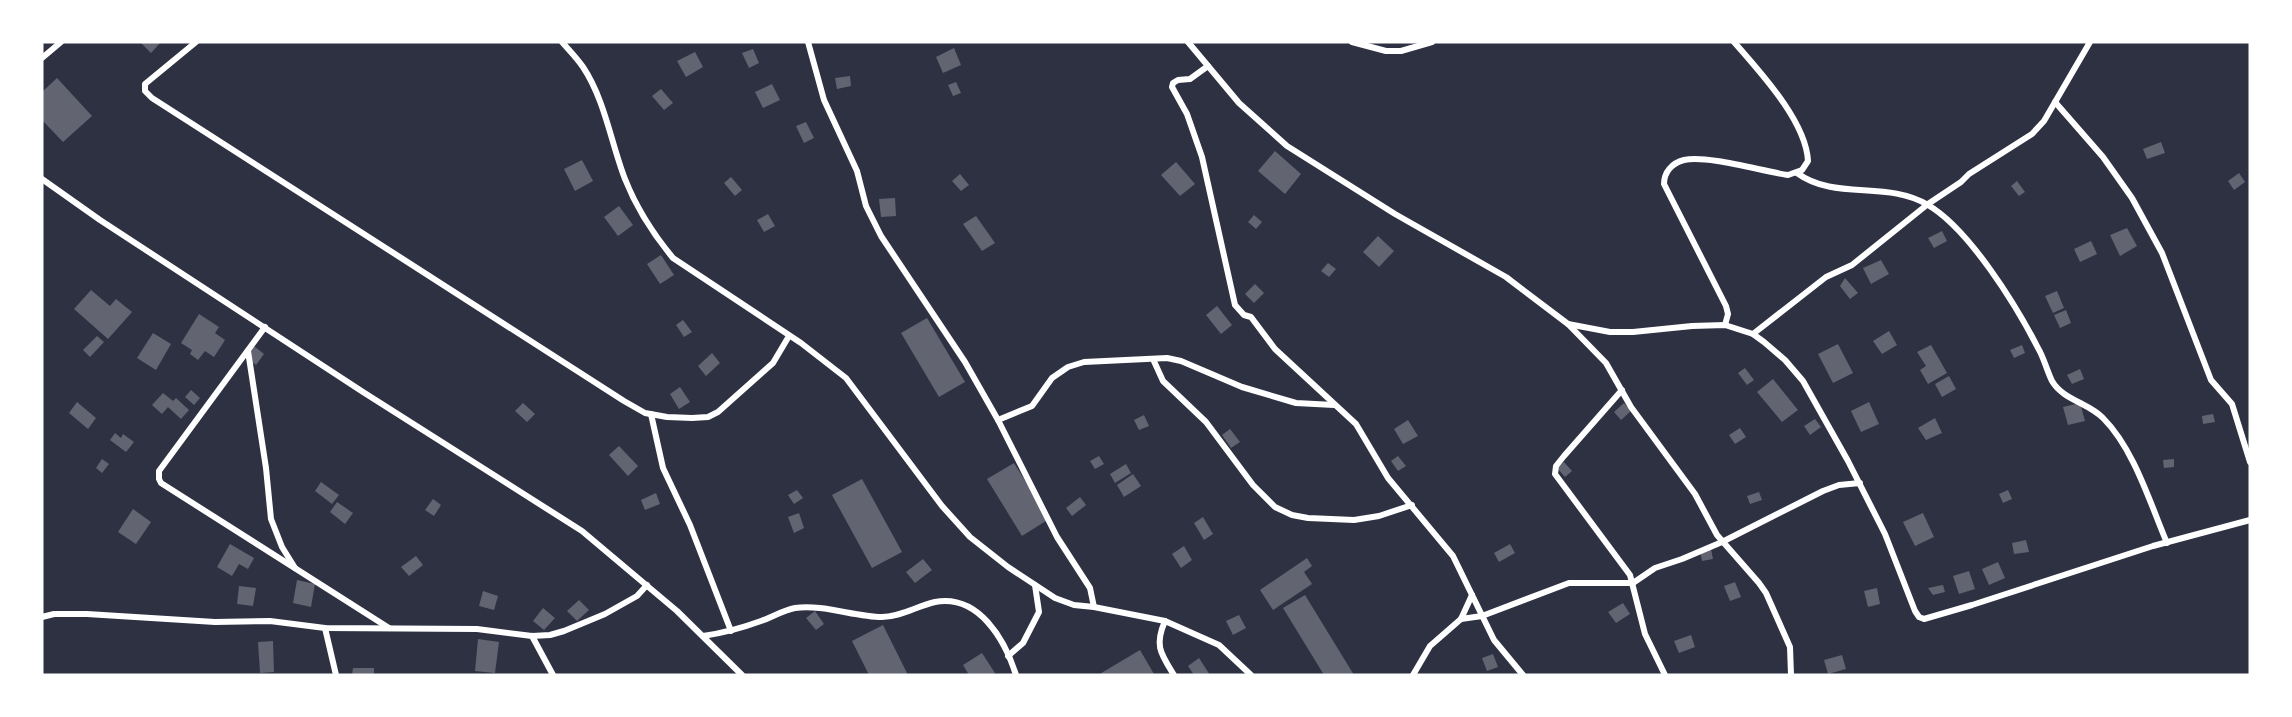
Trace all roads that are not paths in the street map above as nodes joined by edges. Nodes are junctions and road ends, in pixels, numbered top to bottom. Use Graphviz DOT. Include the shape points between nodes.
graph roads {
  1 [pos="61,42"];
  2 [pos="196,42"];
  3 [pos="562,42"];
  4 [pos="808,42"];
  5 [pos="1188,42"];
  6 [pos="1352,42"];
  7 [pos="1432,42"];
  8 [pos="1734,42"];
  9 [pos="2090,42"];
  10 [pos="42,58"];
  11 [pos="1208,66"];
  12 [pos="2055,102"];
  13 [pos="1797,173"];
  14 [pos="42,179"];
  15 [pos="1928,204"];
  16 [pos="1568,324"];
  17 [pos="1725,326"];
  18 [pos="265,327"];
  19 [pos="1753,334"];
  20 [pos="789,336"];
  21 [pos="248,351"];
  22 [pos="1153,359"];
  23 [pos="1622,390"];
  24 [pos="1335,405"];
  25 [pos="651,414"];
  26 [pos="998,420"];
  27 [pos="2250,462"];
  28 [pos="1860,483"];
  29 [pos="1412,505"];
  30 [pos="2250,520"];
  31 [pos="1722,542"];
  32 [pos="2167,543"];
  33 [pos="296,569"];
  34 [pos="1633,583"];
  35 [pos="647,585"];
  36 [pos="1035,585"];
  37 [pos="1473,595"];
  38 [pos="1094,607"];
  39 [pos="1482,616"];
  40 [pos="42,617"];
  41 [pos="1461,619"];
  42 [pos="1165,621"];
  43 [pos="325,628"];
  44 [pos="389,629"];
  45 [pos="731,631"];
  46 [pos="532,636"];
  47 [pos="703,636"];
  48 [pos="1008,656"];
  49 [pos="336,675"];
  50 [pos="553,675"];
  51 [pos="742,675"];
  52 [pos="1016,675"];
  53 [pos="1174,675"];
  54 [pos="1251,675"];
  55 [pos="1413,675"];
  56 [pos="1523,675"];
  57 [pos="1665,675"];
  58 [pos="1791,675"];
  1 -- 10 [label="street"];
  2 -- 25 [label="street" via="145,84 145,91 152,98 460,298"];
  3 -- 20 [label="street" via="583,66 594,88 625,179 662,246 687,269"];
  4 -- 26 [label="street" via="824,100 881,236 952,340"];
  5 -- 11 [label="street"];
  6 -- 7 [label="street" via="1386,51"];
  8 -- 13 [label="street" via="1772,86 1805,144 1808,161"];
  9 -- 12 [label="street"];
  11 -- 16 [label="street" via="1239,103 1287,146 1506,277"];
  11 -- 24 [label="street" via="1190,79 1178,80 1172,87 1187,114 1202,157 1235,305"];
  12 -- 15 [label="street" via="2032,134"];
  12 -- 27 [label="street" via="2109,165 2162,253 2211,380 2232,404"];
  13 -- 15 [label="street" via="1827,187 1896,193"];
  13 -- 17 [label="street" via="1788,175 1696,160 1677,162 1667,171 1664,184 1726,306"];
  14 -- 18 [label="street"];
  15 -- 19 [label="street" via="1852,265 1826,277"];
  15 -- 32 [label="street" via="1964,236 2005,292 2039,349 2053,383 2063,394 2090,407 2116,433"];
  16 -- 17 [label="street" via="1610,332"];
  16 -- 23 [label="street" via="1606,363"];
  17 -- 19 [label="street"];
  18 -- 21 [label="street"];
  18 -- 35 [label="street" via="582,531"];
  19 -- 28 [label="street" via="1803,381"];
  20 -- 25 [label="street" via="773,363 718,412 692,418"];
  20 -- 36 [label="street" via="846,378 942,506 970,537"];
  21 -- 33 [label="street" via="271,519"];
  21 -- 33 [label="street" via="159,471 159,479"];
  22 -- 24 [label="street" via="1181,361 1242,387 1296,403"];
  22 -- 26 [label="street" via="1084,362 1068,367 1052,378 1032,406"];
  22 -- 29 [label="street" via="1163,381 1206,422 1275,507 1308,518 1354,520"];
  23 -- 31 [label="street" via="1695,494"];
  23 -- 34 [label="street" via="1556,466 1555,474 1624,565"];
  24 -- 29 [label="street" via="1356,424 1388,478"];
  25 -- 45 [label="street" via="663,468"];
  26 -- 38 [label="street" via="1057,537 1090,588"];
  28 -- 31 [label="street" via="1823,491"];
  28 -- 32 [label="street" via="1915,611 1924,619"];
  29 -- 37 [label="street" via="1453,556"];
  30 -- 32 [label="street"];
  31 -- 34 [label="street" via="1655,568"];
  31 -- 58 [label="street" via="1766,593 1790,647"];
  33 -- 44 [label="street"];
  34 -- 39 [label="street" via="1569,583"];
  34 -- 57 [label="street" via="1644,634"];
  35 -- 46 [label="street" via="637,596 605,614 557,633"];
  35 -- 47 [label="street"];
  36 -- 38 [label="street" via="1055,598"];
  36 -- 48 [label="street" via="1039,612 1023,643"];
  37 -- 39 [label="street"];
  37 -- 41 [label="street"];
  38 -- 42 [label="street"];
  39 -- 41 [label="street"];
  39 -- 56 [label="street" via="1494,640"];
  40 -- 43 [label="street" via="87,614 215,622 270,621"];
  41 -- 55 [label="street" via="1430,646"];
  42 -- 53 [label="street" via="1159,634 1160,652"];
  42 -- 54 [label="street" via="1219,645"];
  43 -- 44 [label="street"];
  43 -- 49 [label="street"];
  44 -- 46 [label="street" via="477,629"];
  45 -- 47 [label="street"];
  45 -- 48 [label="street" via="794,609 881,617 944,601 986,617"];
  46 -- 50 [label="street"];
  47 -- 51 [label="street"];
  48 -- 52 [label="street"];
}
